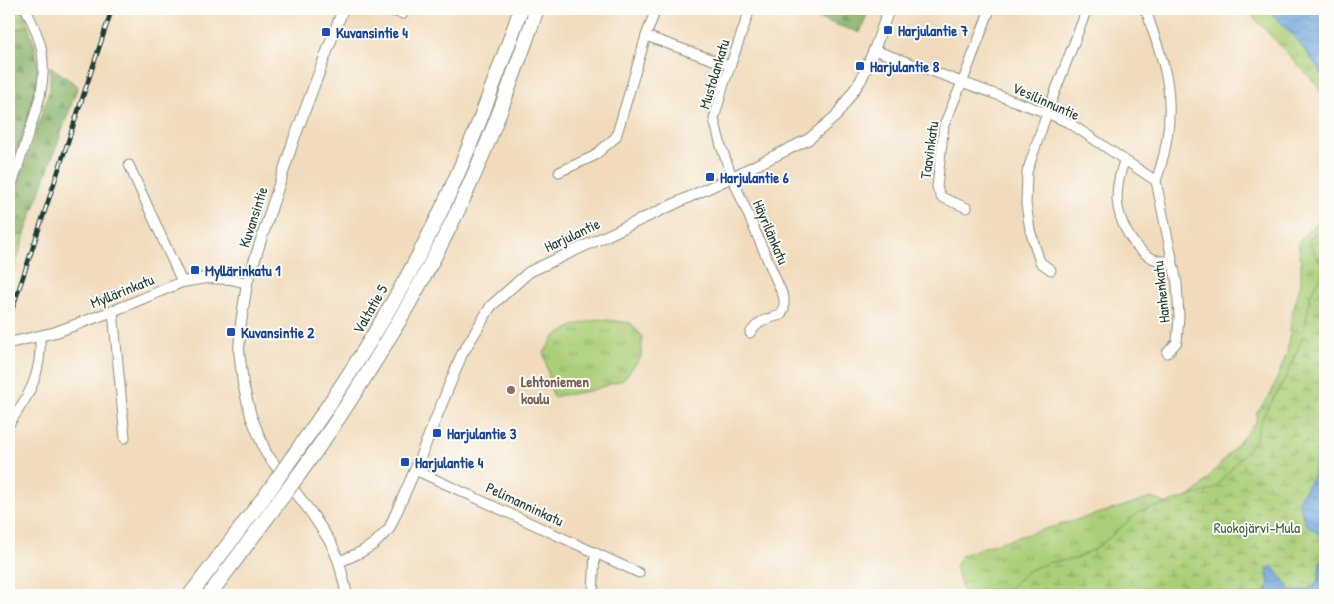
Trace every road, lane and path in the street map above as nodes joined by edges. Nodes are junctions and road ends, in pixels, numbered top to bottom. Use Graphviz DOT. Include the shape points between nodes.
graph roads {
  1 [pos="26,9"];
  2 [pos="343,9"];
  3 [pos="385,9"];
  4 [pos="405,9"];
  5 [pos="521,9"];
  6 [pos="537,9"];
  7 [pos="656,9"];
  8 [pos="750,9"];
  9 [pos="889,9"];
  10 [pos="990,9"];
  11 [pos="1087,9"];
  12 [pos="1144,9"];
  13 [pos="646,36"];
  14 [pos="874,50"];
  15 [pos="730,66"];
  16 [pos="963,82"];
  17 [pos="1047,113"];
  18 [pos="1124,161"];
  19 [pos="128,165"];
  20 [pos="559,172"];
  21 [pos="732,176"];
  22 [pos="1156,181"];
  23 [pos="11,182"];
  24 [pos="9,194"];
  25 [pos="967,208"];
  26 [pos="1172,261"];
  27 [pos="1051,270"];
  28 [pos="182,282"];
  29 [pos="247,283"];
  30 [pos="113,311"];
  31 [pos="750,333"];
  32 [pos="40,336"];
  33 [pos="9,343"];
  34 [pos="1167,353"];
  35 [pos="9,424"];
  36 [pos="125,438"];
  37 [pos="415,470"];
  38 [pos="596,552"];
  39 [pos="339,562"];
  40 [pos="639,573"];
  41 [pos="190,595"];
  42 [pos="209,595"];
  43 [pos="347,595"];
  44 [pos="594,595"];
  1 -- 23 [label="street" via="39,40 44,66 38,105"];
  2 -- 29 [label="street, Kuvansintie" via="294,139"];
  3 -- 4 [label="street" via="403,14"];
  5 -- 41 [label="highway, Valtatie 5, bridge" via="475,134 424,246 381,323 349,376 268,492"];
  6 -- 42 [label="highway, Valtatie 5, bridge" via="508,91 458,210 386,344 331,431"];
  7 -- 13 [label="street"];
  8 -- 15 [label="street, Mustolankatu"];
  9 -- 14 [label="street, Harjulantie"];
  10 -- 16 [label="street, Taavinkatu"];
  11 -- 17 [label="street"];
  12 -- 22 [label="street" via="1165,68 1168,93 1166,145"];
  13 -- 15 [label="street"];
  13 -- 20 [label="street" via="616,137 594,156"];
  14 -- 16 [label="street, Vesilinnuntie"];
  14 -- 21 [label="street, Harjulantie" via="861,80 836,116 809,139"];
  15 -- 21 [label="street, Mustolankatu" via="714,119"];
  16 -- 17 [label="street, Vesilinnuntie"];
  16 -- 25 [label="street, Taavinkatu" via="944,125 937,187 942,197"];
  17 -- 18 [label="street, Vesilinnuntie" via="1071,124"];
  17 -- 27 [label="street" via="1027,172 1026,204 1040,262"];
  18 -- 22 [label="street, Vesilinnuntie"];
  18 -- 26 [label="street" via="1119,174 1117,199 1125,230 1133,243 1147,255 1160,261"];
  19 -- 28 [label="street"];
  21 -- 31 [label="street, Häyrilänkatu" via="784,298 781,315 758,323"];
  21 -- 37 [label="street, Harjulantie" via="529,272 491,306 462,354"];
  22 -- 26 [label="street, Hanhenkatu"];
  23 -- 24 [label="street"];
  26 -- 34 [label="street, Hanhenkatu" via="1179,317 1177,342"];
  28 -- 29 [label="street, Myllärinkatu" via="206,278"];
  28 -- 30 [label="street, Myllärinkatu"];
  29 -- 39 [label="street, Kuvansintie" via="240,350 243,384 251,416 266,453 312,514"];
  30 -- 32 [label="street, Myllärinkatu"];
  30 -- 36 [label="street"];
  32 -- 33 [label="street, Myllärinkatu"];
  32 -- 35 [label="street" via="41,352 33,385"];
  37 -- 38 [label="street, Pelimanninkatu"];
  37 -- 39 [label="street, Harjulantie" via="389,529 374,544"];
  38 -- 40 [label="street, Pelimanninkatu"];
  38 -- 44 [label="street"];
  39 -- 43 [label="street"];
}
